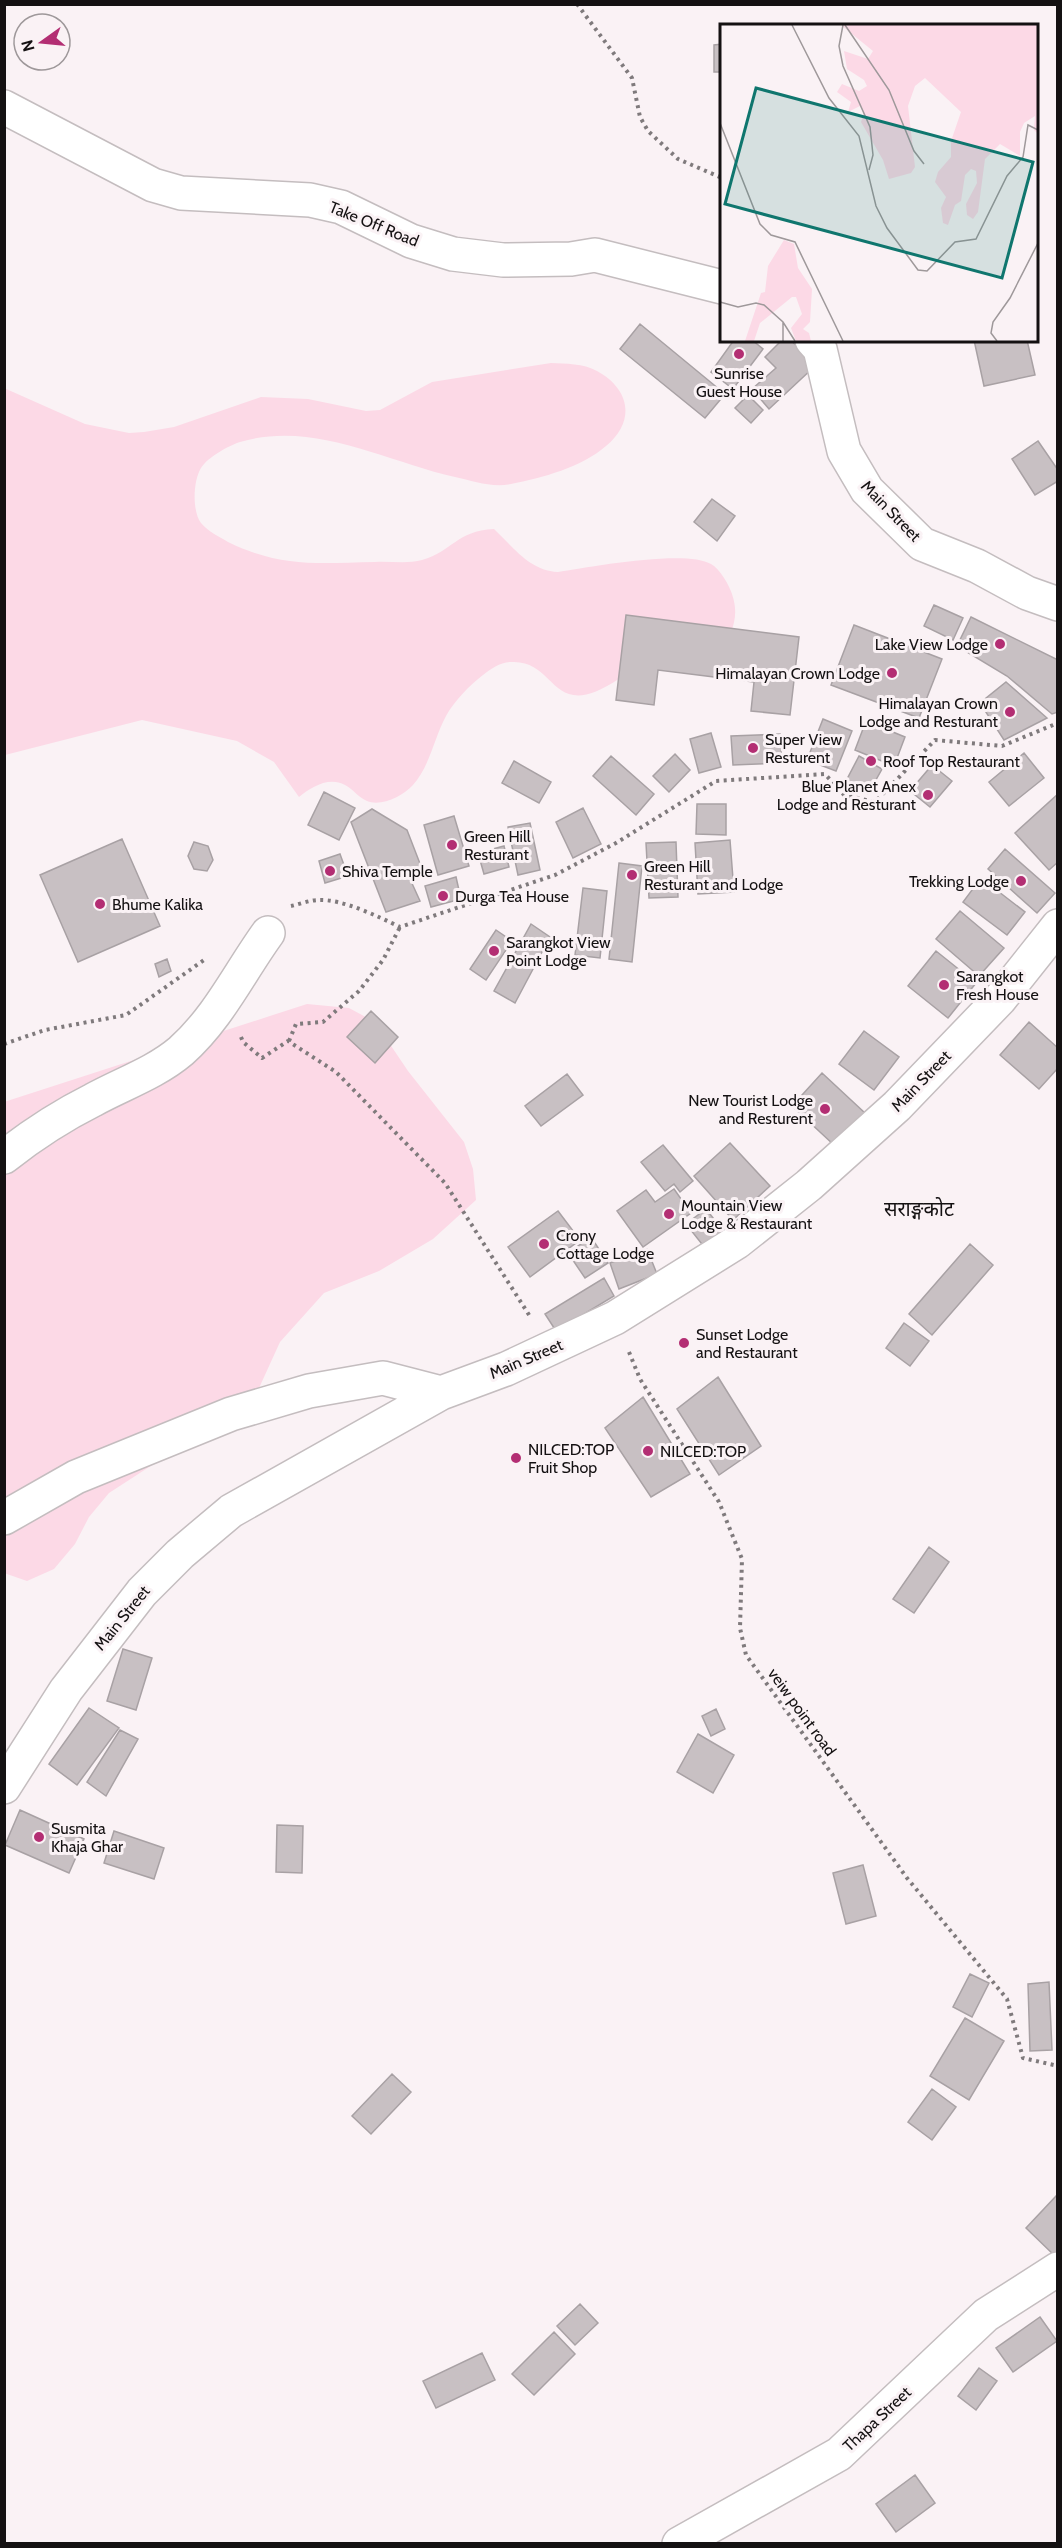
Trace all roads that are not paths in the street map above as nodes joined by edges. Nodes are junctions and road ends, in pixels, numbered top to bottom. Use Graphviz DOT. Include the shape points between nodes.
graph roads {
  1 [pos="4,107"];
  2 [pos="720,286"];
  3 [pos="814,342"];
  4 [pos="1058,604"];
  5 [pos="1058,926"];
  6 [pos="268,933"];
  7 [pos="4,1157"];
  8 [pos="441,1393"];
  9 [pos="4,1518"];
  10 [pos="4,1787"];
  11 [pos="1058,2269"];
  12 [pos="679,2544"];
  1 -- 2 [label="street, Take Off Road" via="153,185 181,193 310,200 341,207 411,241 453,254 503,260 596,255"];
  3 -- 4 [label="street, Main Street" via="820,349 844,451 867,490 922,544"];
  5 -- 8 [label="street, Main Street" via="992,1007 897,1106 809,1185 736,1242 615,1318 551,1349"];
  6 -- 7 [label="street" via="228,998 180,1052 33,1134"];
  8 -- 9 [label="street" via="383,1378 309,1391 231,1414 76,1476"];
  8 -- 10 [label="street, Main Street" via="231,1511 180,1554 102,1641"];
  11 -- 12 [label="street, Thapa Street" via="986,2314 840,2454"];
}
